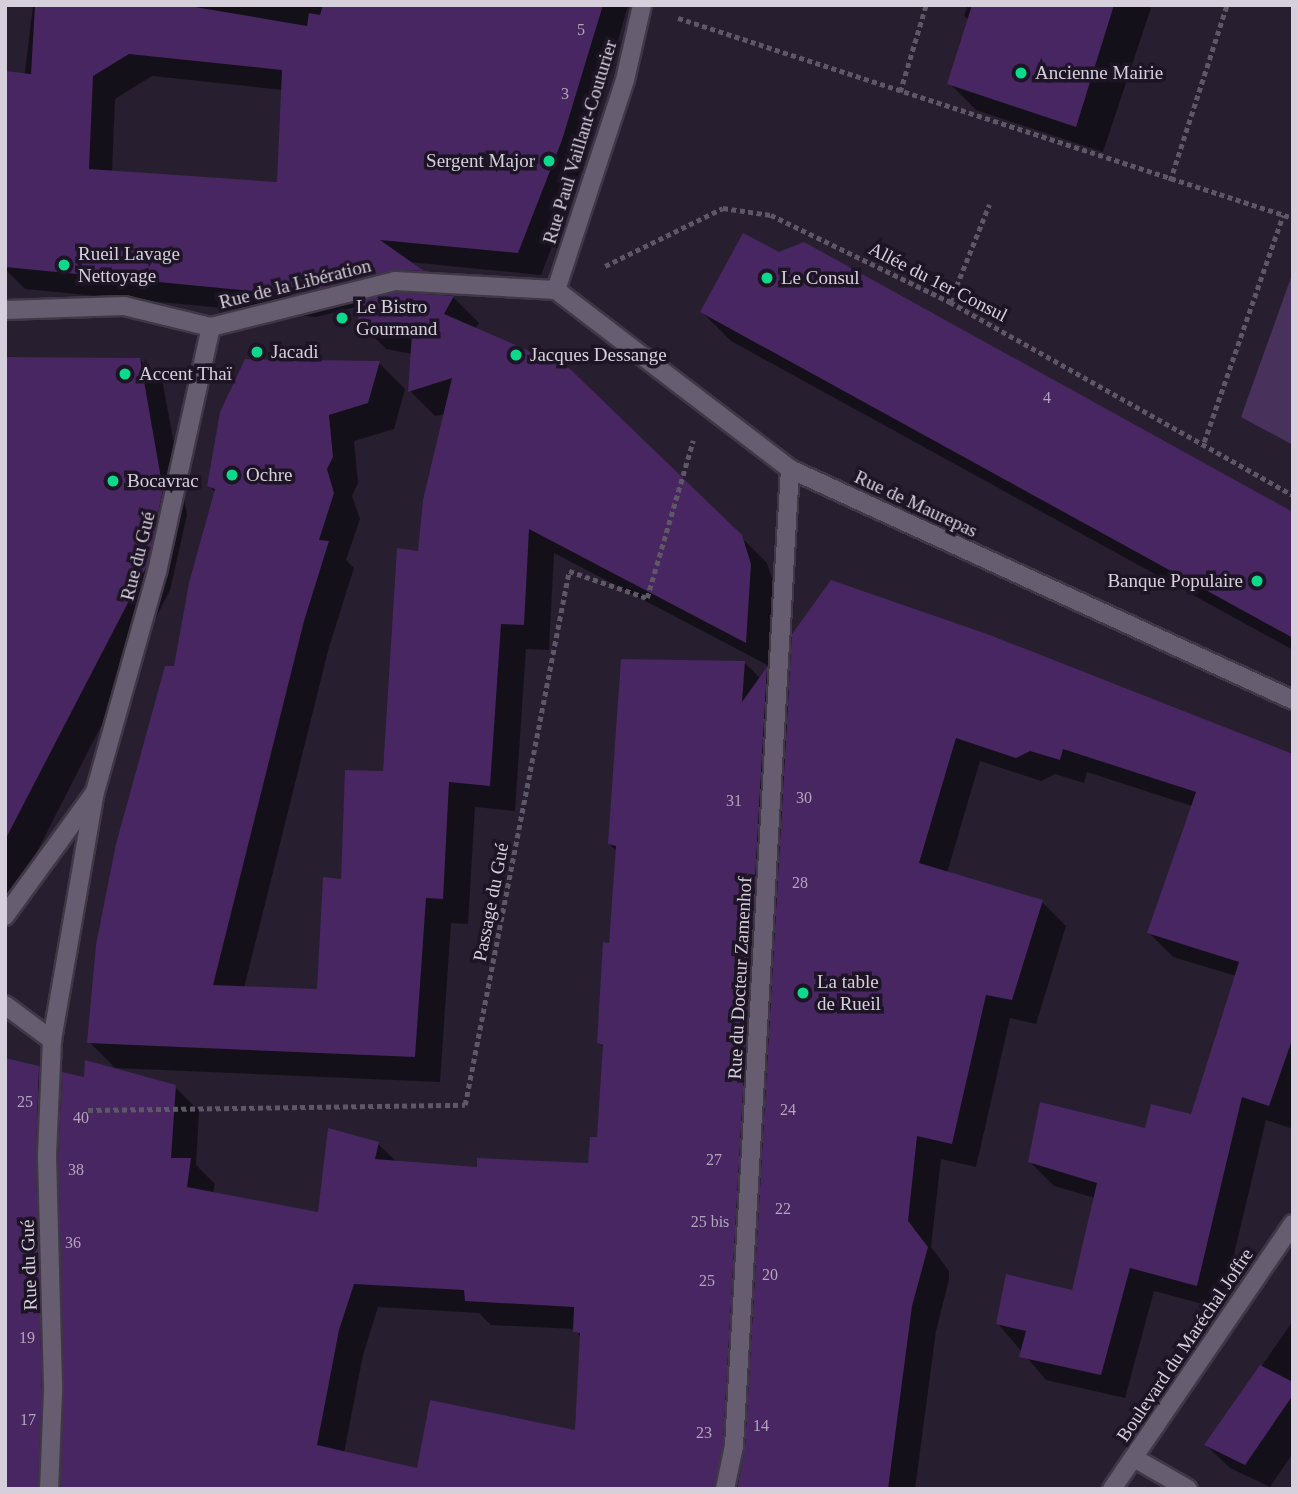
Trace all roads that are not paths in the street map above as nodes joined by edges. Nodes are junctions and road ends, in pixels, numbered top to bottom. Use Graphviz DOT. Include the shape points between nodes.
graph roads {
  1 [pos="642,5"];
  2 [pos="556,290"];
  3 [pos="5,310"];
  4 [pos="211,327"];
  5 [pos="790,469"];
  6 [pos="1293,700"];
  7 [pos="95,792"];
  8 [pos="5,916"];
  9 [pos="5,1004"];
  10 [pos="52,1040"];
  11 [pos="1293,1224"];
  12 [pos="1134,1458"];
  13 [pos="49,1489"];
  14 [pos="725,1489"];
  15 [pos="1112,1489"];
  16 [pos="1188,1489"];
  1 -- 2 [label="street, Rue Paul Vaillant-Couturier" via="625,80"];
  2 -- 4 [label="street, Rue de la Libération" via="395,281"];
  2 -- 5 [label="street, Rue de Maurepas" via="703,407"];
  3 -- 4 [label="street, Rue de la Libération" via="124,306"];
  4 -- 7 [label="street, Rue du Gué" via="157,572"];
  5 -- 6 [label="street, Rue de Maurepas"];
  5 -- 14 [label="street, Rue du Docteur Zamenhof" via="734,1446"];
  7 -- 8 [label="street, Rue du Gué"];
  7 -- 10 [label="street, Rue du Gué"];
  9 -- 10 [label="street"];
  10 -- 13 [label="street, Rue du Gué"];
  11 -- 12 [label="street, Boulevard du Maréchal Joffre"];
  12 -- 15 [label="street, Boulevard du Maréchal Joffre"];
  12 -- 16 [label="street"];
}
